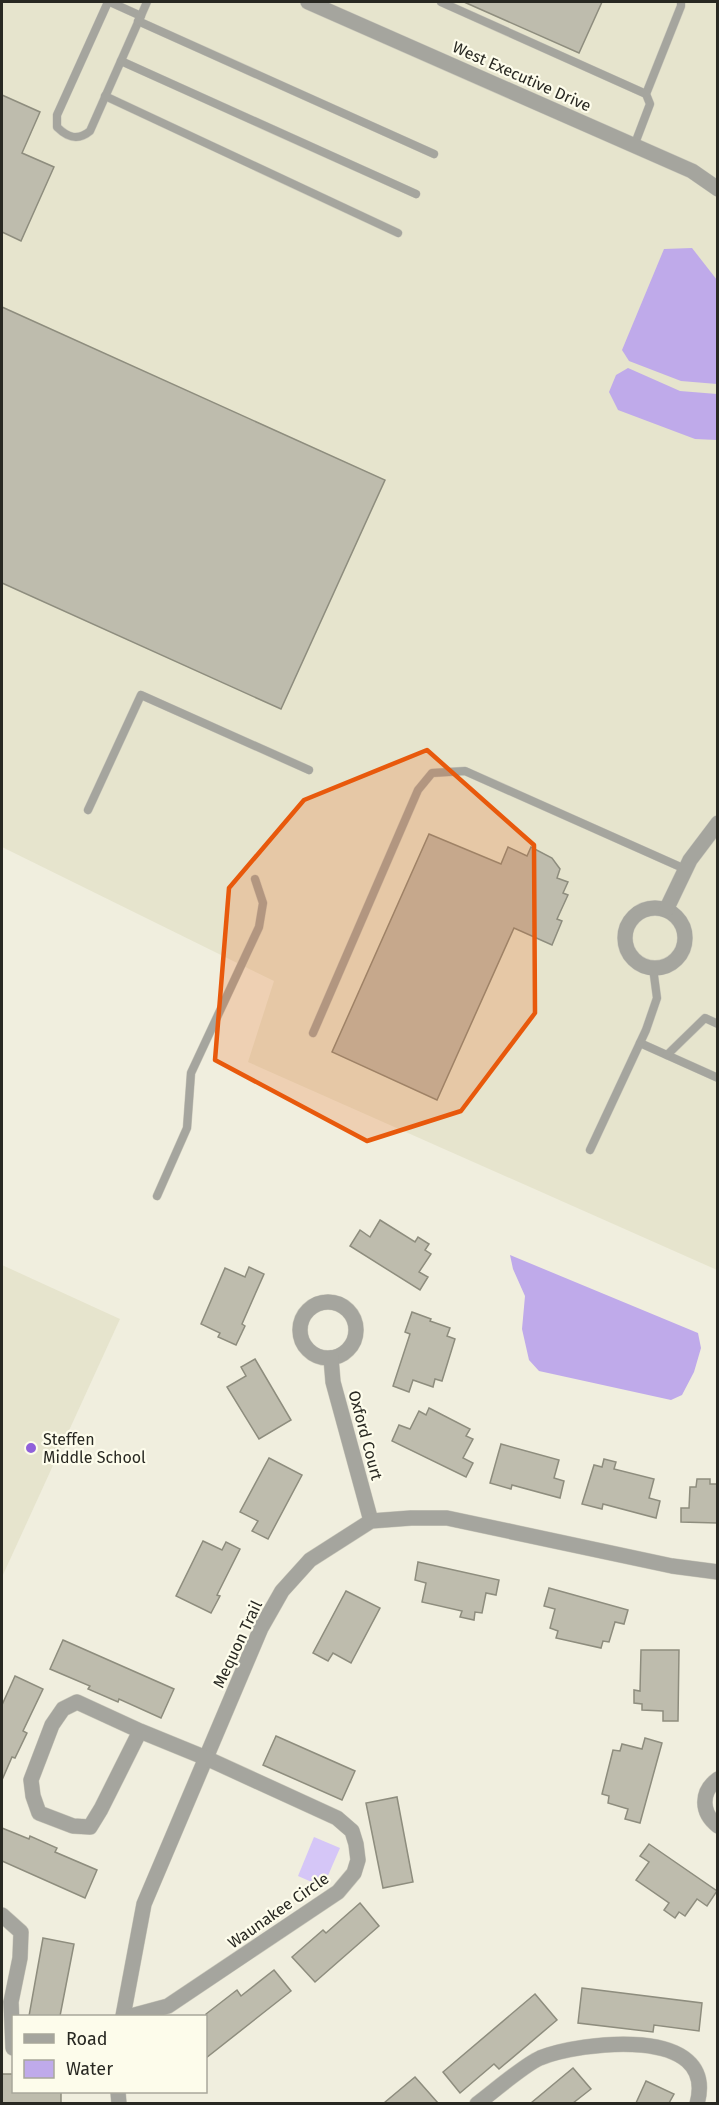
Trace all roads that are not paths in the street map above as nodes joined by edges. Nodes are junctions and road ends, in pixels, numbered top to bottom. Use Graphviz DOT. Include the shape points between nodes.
graph roads {
  1 [pos="109,2"];
  2 [pos="147,2"];
  3 [pos="308,2"];
  4 [pos="441,2"];
  5 [pos="681,2"];
  6 [pos="140,19"];
  7 [pos="121,61"];
  8 [pos="646,94"];
  9 [pos="105,96"];
  10 [pos="634,146"];
  11 [pos="434,154"];
  12 [pos="717,189"];
  13 [pos="416,195"];
  14 [pos="398,232"];
  15 [pos="309,770"];
  16 [pos="88,810"];
  17 [pos="717,823"];
  18 [pos="685,869"];
  19 [pos="255,879"];
  20 [pos="666,910"];
  21 [pos="653,968"];
  22 [pos="717,1024"];
  23 [pos="313,1033"];
  24 [pos="640,1043"];
  25 [pos="667,1055"];
  26 [pos="717,1078"];
  27 [pos="590,1150"];
  28 [pos="157,1196"];
  29 [pos="331,1358"];
  30 [pos="371,1521"];
  31 [pos="717,1572"];
  32 [pos="140,1731"];
  33 [pos="206,1758"];
  34 [pos="717,1779"];
  35 [pos="717,1826"];
  36 [pos="2,1915"];
  37 [pos="123,2015"];
  38 [pos="135,2015"];
  39 [pos="9,2048"];
  40 [pos="477,2103"];
  41 [pos="697,2103"];
  1 -- 6 [label="lane"];
  1 -- 9 [label="lane" via="57,115 57,127 72,137 84,136"];
  2 -- 6 [label="lane"];
  3 -- 10 [label="street, West Executive Drive"];
  4 -- 8 [label="lane"];
  5 -- 8 [label="lane"];
  6 -- 7 [label="lane"];
  6 -- 11 [label="lane"];
  7 -- 9 [label="lane"];
  7 -- 13 [label="lane"];
  8 -- 10 [label="lane" via="650,104"];
  9 -- 14 [label="lane"];
  10 -- 12 [label="street, West Executive Drive" via="692,171"];
  15 -- 16 [label="lane" via="141,694"];
  17 -- 18 [label="street"];
  18 -- 20 [label="street"];
  18 -- 23 [label="lane" via="465,771 432,773 418,790"];
  19 -- 28 [label="lane" via="262,903 260,927 191,1073 187,1128"];
  20 -- 21 [label="street" via="684,930 683,949 671,963"];
  20 -- 21 [label="street" via="645,909 629,921 625,931 624,942 634,960"];
  21 -- 24 [label="lane" via="657,998"];
  22 -- 25 [label="lane" via="705,1018"];
  24 -- 25 [label="lane"];
  24 -- 27 [label="lane"];
  25 -- 26 [label="lane"];
  29 -- 30 [label="street, Oxford Court" via="335,1392"];
  30 -- 31 [label="street, Mequon Trail" via="447,1518"];
  30 -- 33 [label="street, Mequon Trail" via="310,1560 282,1591 261,1628"];
  32 -- 32 [label="street, Waunakee Circle" via="77,1702 63,1709 52,1725 31,1780 39,1813 73,1826 90,1827"];
  32 -- 33 [label="street, Waunakee Circle"];
  33 -- 37 [label="street, Mequon Trail" via="144,1904"];
  33 -- 38 [label="street, Waunakee Circle" via="337,1818 352,1831 358,1860 354,1873 338,1892 168,2006"];
  34 -- 35 [label="street" via="709,1787 704,1803 710,1820"];
  36 -- 39 [label="street" via="21,1932 20,1958 10,2002"];
  40 -- 41 [label="street" via="538,2059 603,2045 653,2046 684,2055 696,2066 701,2082"];
}
